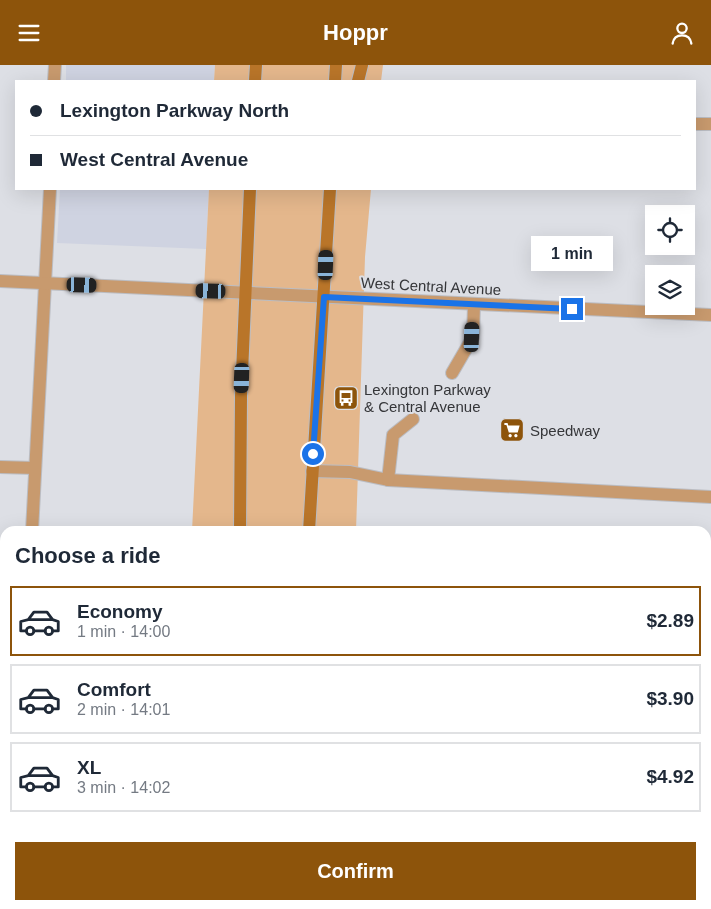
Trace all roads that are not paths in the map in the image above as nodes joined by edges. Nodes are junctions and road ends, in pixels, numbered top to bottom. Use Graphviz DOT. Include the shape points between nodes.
graph roads {
  1 [pos="55,65"];
  2 [pos="256,65"];
  3 [pos="336,65"];
  4 [pos="362,65"];
  5 [pos="54,80"];
  6 [pos="255,80"];
  7 [pos="335,80"];
  8 [pos="358,80"];
  9 [pos="696,124"];
  10 [pos="711,125"];
  11 [pos="50,190"];
  12 [pos="250,190"];
  13 [pos="332,190"];
  14 [pos="0,281"];
  15 [pos="45,283"];
  16 [pos="244,292"];
  17 [pos="324,297"];
  18 [pos="474,304"];
  19 [pos="711,315"];
  20 [pos="452,373"];
  21 [pos="413,419"];
  22 [pos="0,467"];
  23 [pos="35,468"];
  24 [pos="312,471"];
  25 [pos="388,480"];
  26 [pos="711,497"];
  27 [pos="32,526"];
  28 [pos="240,526"];
  29 [pos="309,526"];
  1 -- 5 [label="street"];
  2 -- 6 [label="main road"];
  3 -- 7 [label="main road"];
  4 -- 8 [label="main road"];
  9 -- 10 [label="street"];
  11 -- 15 [label="street"];
  12 -- 16 [label="main road"];
  13 -- 17 [label="main road"];
  14 -- 15 [label="street, West Central Avenue"];
  15 -- 16 [label="street, West Central Avenue"];
  15 -- 23 [label="street"];
  16 -- 17 [label="street, West Central Avenue"];
  16 -- 28 [label="main road"];
  17 -- 18 [label="street, West Central Avenue"];
  17 -- 24 [label="main road"];
  18 -- 19 [label="street, West Central Avenue"];
  18 -- 20 [label="street" via="472,337"];
  21 -- 25 [label="street" via="393,435"];
  22 -- 23 [label="street"];
  23 -- 27 [label="street"];
  24 -- 25 [label="street" via="350,472"];
  24 -- 29 [label="main road"];
  25 -- 26 [label="street"];
}
